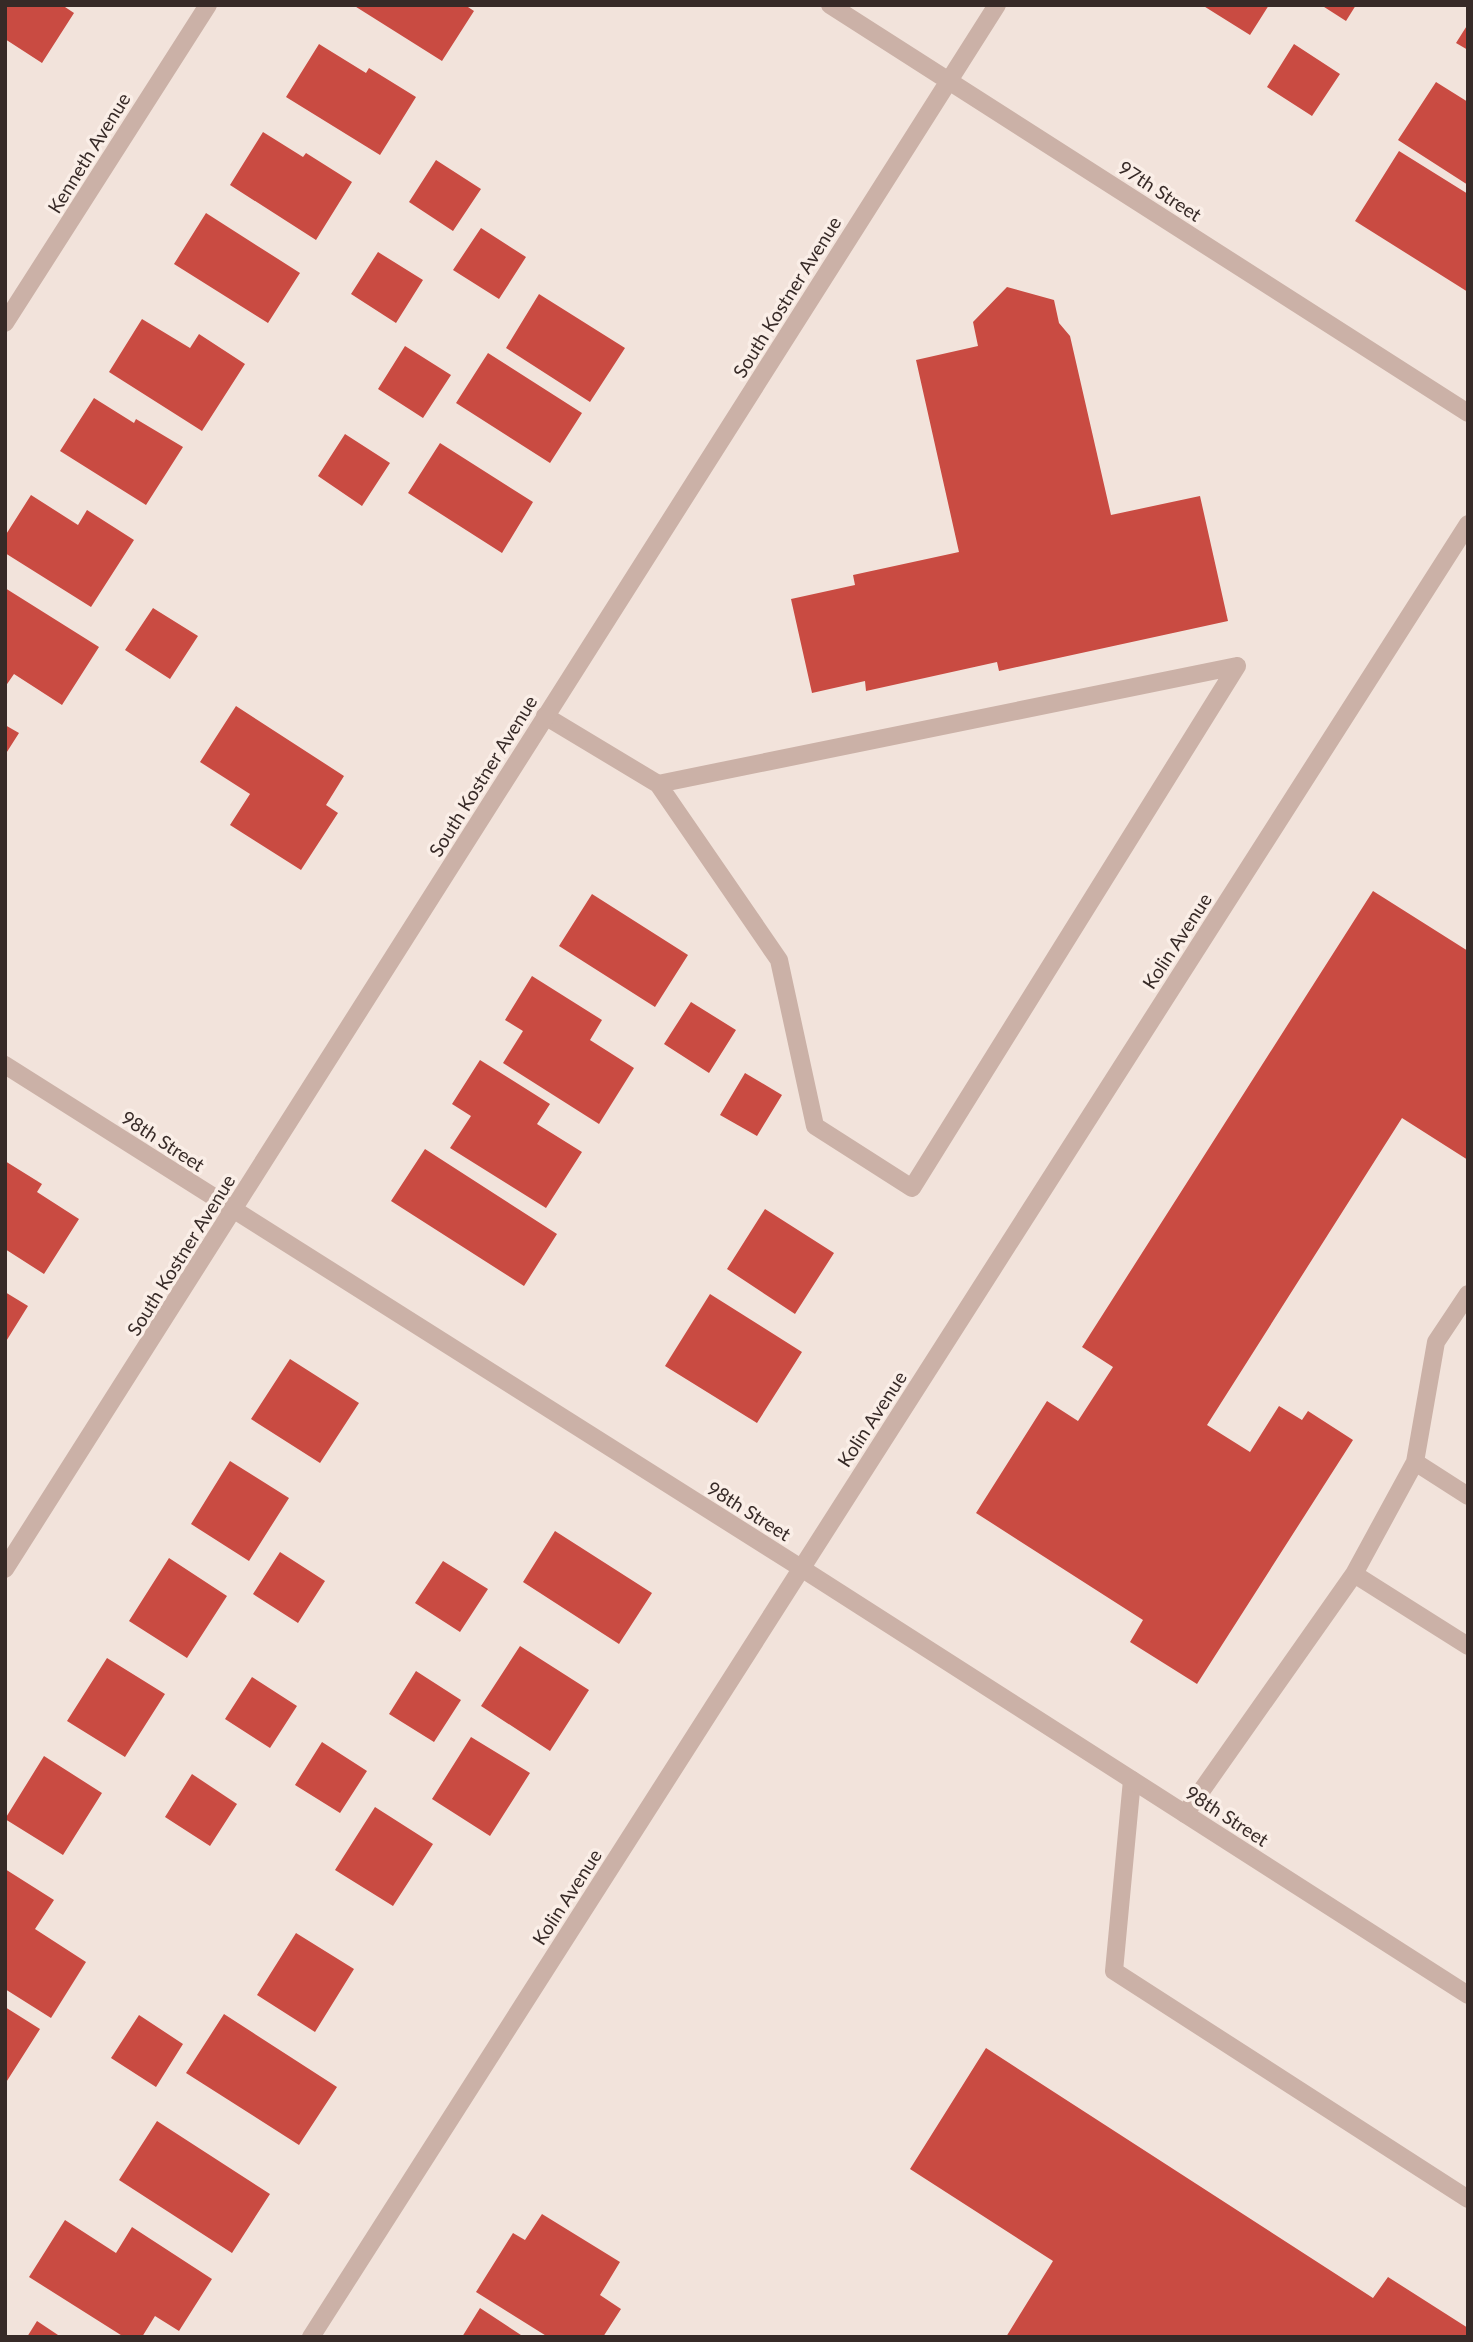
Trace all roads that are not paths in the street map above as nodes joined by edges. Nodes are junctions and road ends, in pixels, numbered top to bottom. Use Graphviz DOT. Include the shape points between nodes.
graph roads {
  1 [pos="208,5"];
  2 [pos="830,5"];
  3 [pos="997,5"];
  4 [pos="949,81"];
  5 [pos="5,323"];
  6 [pos="1468,413"];
  7 [pos="1468,524"];
  8 [pos="545,716"];
  9 [pos="658,784"];
  10 [pos="5,1065"];
  11 [pos="234,1211"];
  12 [pos="1468,1294"];
  13 [pos="1415,1462"];
  14 [pos="1468,1496"];
  15 [pos="5,1569"];
  16 [pos="801,1569"];
  17 [pos="1354,1574"];
  18 [pos="1468,1646"];
  19 [pos="1132,1780"];
  20 [pos="1185,1814"];
  21 [pos="1468,1995"];
  22 [pos="1468,2199"];
  23 [pos="311,2337"];
  1 -- 5 [label="street, Kenneth Avenue"];
  2 -- 4 [label="street, 97th Street"];
  3 -- 4 [label="street, South Kostner Avenue"];
  4 -- 6 [label="street, 97th Street"];
  4 -- 8 [label="street, South Kostner Avenue"];
  7 -- 16 [label="street, Kolin Avenue"];
  8 -- 9 [label="street"];
  8 -- 11 [label="street, South Kostner Avenue"];
  9 -- 9 [label="street" via="779,960 815,1126 912,1188 1237,666"];
  10 -- 11 [label="street, 98th Street"];
  11 -- 15 [label="street, South Kostner Avenue"];
  11 -- 16 [label="street, 98th Street"];
  12 -- 13 [label="street" via="1436,1342"];
  13 -- 14 [label="street"];
  13 -- 17 [label="street"];
  16 -- 19 [label="street, 98th Street"];
  16 -- 23 [label="street, Kolin Avenue"];
  17 -- 18 [label="street"];
  17 -- 20 [label="street"];
  19 -- 20 [label="street, 98th Street"];
  19 -- 22 [label="street" via="1114,1971"];
  20 -- 21 [label="street, 98th Street"];
}
